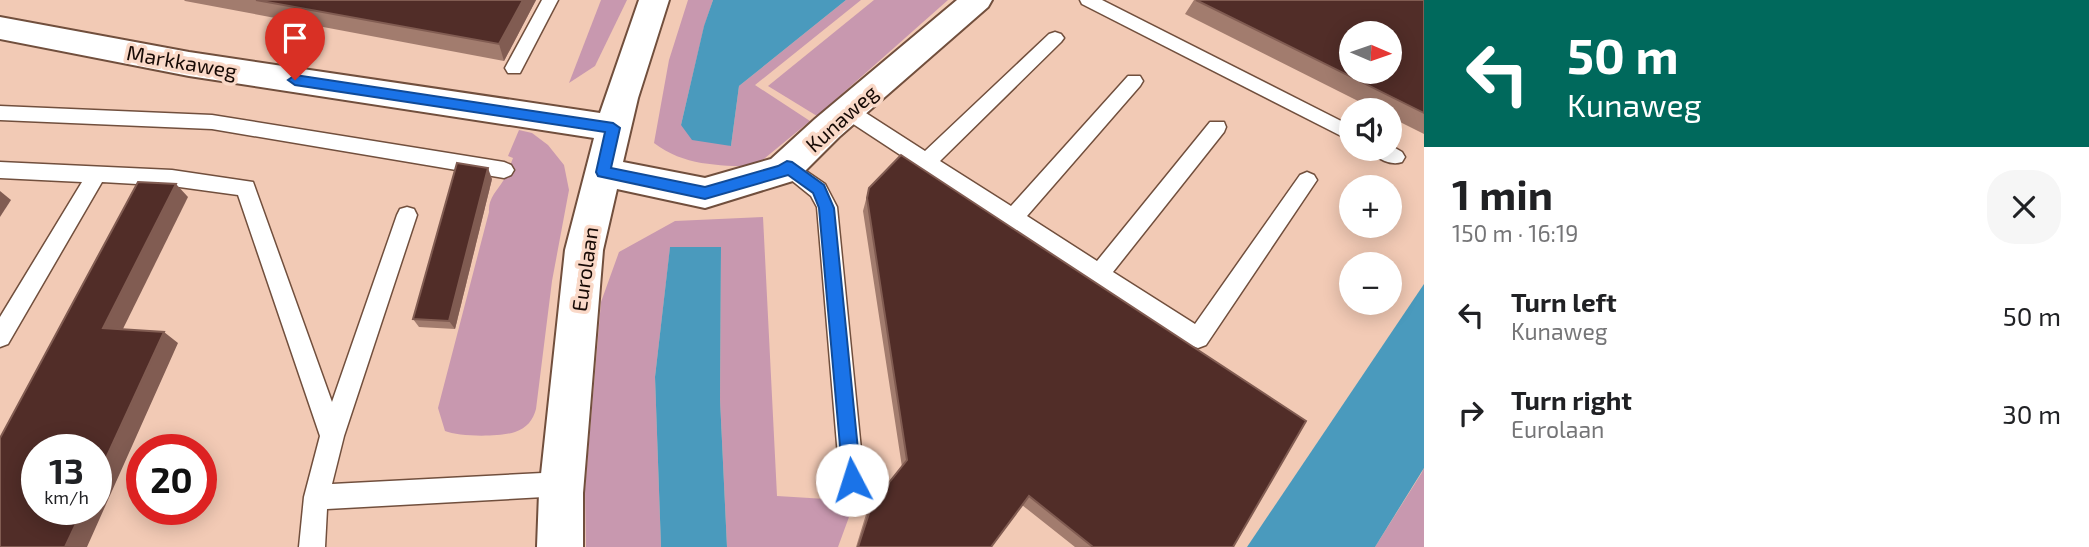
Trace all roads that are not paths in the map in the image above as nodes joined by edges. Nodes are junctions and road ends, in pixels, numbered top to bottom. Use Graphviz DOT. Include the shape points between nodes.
graph roads {
  1 [pos="550,0"];
  2 [pos="654,0"];
  3 [pos="977,0"];
  4 [pos="1088,0"];
  5 [pos="1112,5"];
  6 [pos="0,28"];
  7 [pos="1055,38"];
  8 [pos="514,68"];
  9 [pos="1135,81"];
  10 [pos="848,111"];
  11 [pos="0,113"];
  12 [pos="1217,127"];
  13 [pos="613,128"];
  14 [pos="1339,128"];
  15 [pos="926,162"];
  16 [pos="787,166"];
  17 [pos="0,170"];
  18 [pos="504,170"];
  19 [pos="603,172"];
  20 [pos="96,175"];
  21 [pos="1307,180"];
  22 [pos="407,215"];
  23 [pos="1013,218"];
  24 [pos="1099,274"];
  25 [pos="0,337"];
  26 [pos="332,436"];
  27 [pos="852,480"];
  28 [pos="562,484"];
  29 [pos="316,497"];
  30 [pos="312,547"];
  31 [pos="560,547"];
  1 -- 8 [label="lane"];
  2 -- 13 [label="street, Eurolaan"];
  3 -- 10 [label="street, Kunaweg"];
  4 -- 5 [label="lane"];
  5 -- 14 [label="lane"];
  6 -- 13 [label="street, Markkaweg" via="189,64"];
  7 -- 15 [label="lane"];
  9 -- 23 [label="lane"];
  10 -- 15 [label="lane"];
  10 -- 16 [label="street, Kunaweg"];
  11 -- 18 [label="lane" via="212,122"];
  12 -- 24 [label="lane"];
  13 -- 19 [label="street, Eurolaan"];
  15 -- 23 [label="lane"];
  16 -- 19 [label="street, Kunaweg" via="705,193"];
  16 -- 27 [label="lane" via="818,190 827,208"];
  17 -- 20 [label="lane"];
  19 -- 28 [label="street, Eurolaan" via="584,250"];
  20 -- 25 [label="lane"];
  20 -- 26 [label="lane" via="172,178 246,188"];
  21 -- 24 [label="lane" via="1199,338"];
  22 -- 26 [label="lane"];
  23 -- 24 [label="lane"];
  26 -- 29 [label="lane"];
  28 -- 29 [label="lane"];
  28 -- 31 [label="street, Eurolaan"];
  29 -- 30 [label="lane"];
}
